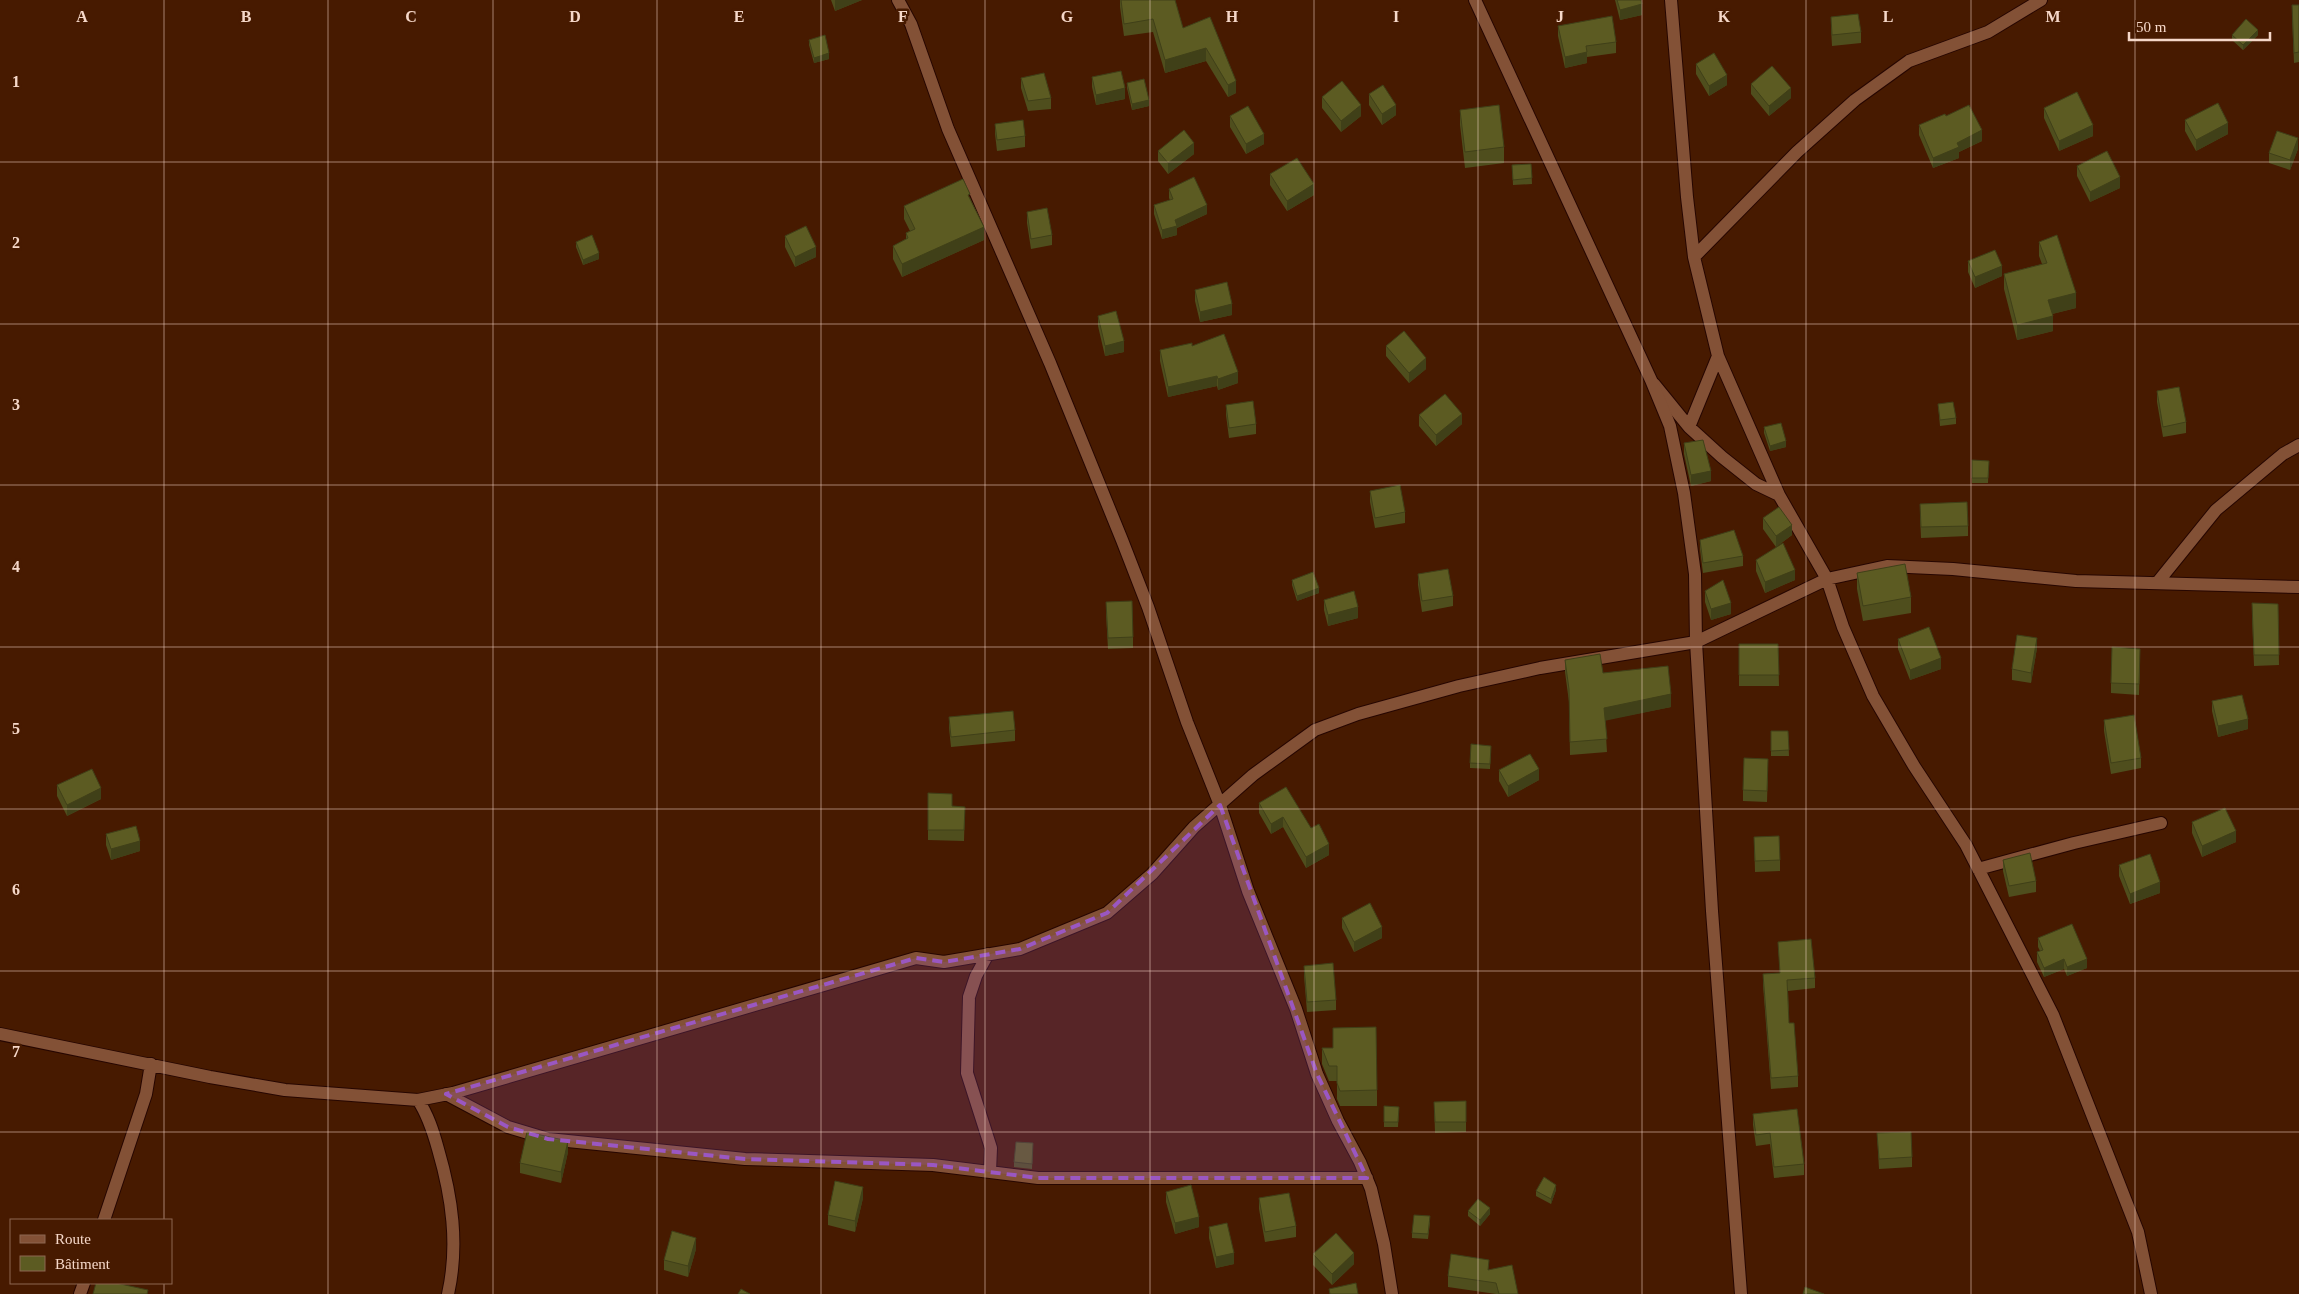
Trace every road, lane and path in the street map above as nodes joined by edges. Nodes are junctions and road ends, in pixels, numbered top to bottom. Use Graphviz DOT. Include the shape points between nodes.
graph roads {
  1 [pos="898,0"];
  2 [pos="1475,0"];
  3 [pos="1671,0"];
  4 [pos="2041,0"];
  5 [pos="1694,257"];
  6 [pos="1718,356"];
  7 [pos="1651,380"];
  8 [pos="1689,427"];
  9 [pos="2299,445"];
  10 [pos="1779,495"];
  11 [pos="1827,579"];
  12 [pos="2157,583"];
  13 [pos="2299,587"];
  14 [pos="1696,642"];
  15 [pos="1220,805"];
  16 [pos="2162,823"];
  17 [pos="1978,869"];
  18 [pos="988,954"];
  19 [pos="0,1034"];
  20 [pos="151,1064"];
  21 [pos="446,1094"];
  22 [pos="418,1100"];
  23 [pos="990,1172"];
  24 [pos="1367,1178"];
  25 [pos="104,1219"];
  26 [pos="448,1294"];
  27 [pos="1392,1294"];
  28 [pos="1742,1294"];
  29 [pos="2151,1294"];
  1 -- 15 [label="street" via="911,24 948,128 1050,363 1122,540"];
  2 -- 7 [label="street"];
  3 -- 5 [label="street"];
  4 -- 5 [label="street" via="1988,32 1909,61 1855,100 1797,152"];
  5 -- 6 [label="street"];
  6 -- 8 [label="street"];
  6 -- 10 [label="street"];
  7 -- 8 [label="street"];
  7 -- 14 [label="street" via="1670,426 1684,493 1695,574"];
  8 -- 10 [label="street" via="1756,484"];
  9 -- 12 [label="street" via="2283,454 2216,510"];
  10 -- 11 [label="street"];
  11 -- 12 [label="street" via="1887,566 2076,581"];
  11 -- 14 [label="street"];
  11 -- 17 [label="street" via="1843,627 1873,696"];
  12 -- 13 [label="street"];
  14 -- 15 [label="street" via="1540,668 1358,714 1315,730 1253,775"];
  14 -- 28 [label="street" via="1712,911"];
  15 -- 18 [label="street" via="1194,827 1152,874 1107,913 1020,949"];
  15 -- 24 [label="street" via="1248,891 1296,1009 1317,1074"];
  16 -- 17 [label="street"];
  17 -- 29 [label="street" via="2053,1014 2138,1232"];
  18 -- 21 [label="street" via="944,962 916,958"];
  18 -- 23 [label="street" via="969,997 967,1074 991,1148"];
  19 -- 20 [label="street"];
  20 -- 22 [label="street" via="285,1090"];
  20 -- 25 [label="street" via="146,1094"];
  21 -- 22 [label="street"];
  21 -- 23 [label="street" via="508,1127 548,1139 745,1159 933,1165"];
  22 -- 26 [label="street" via="428,1115 451,1202 453,1271"];
  23 -- 24 [label="street" via="1038,1178"];
  24 -- 27 [label="street" via="1384,1244"];
}
